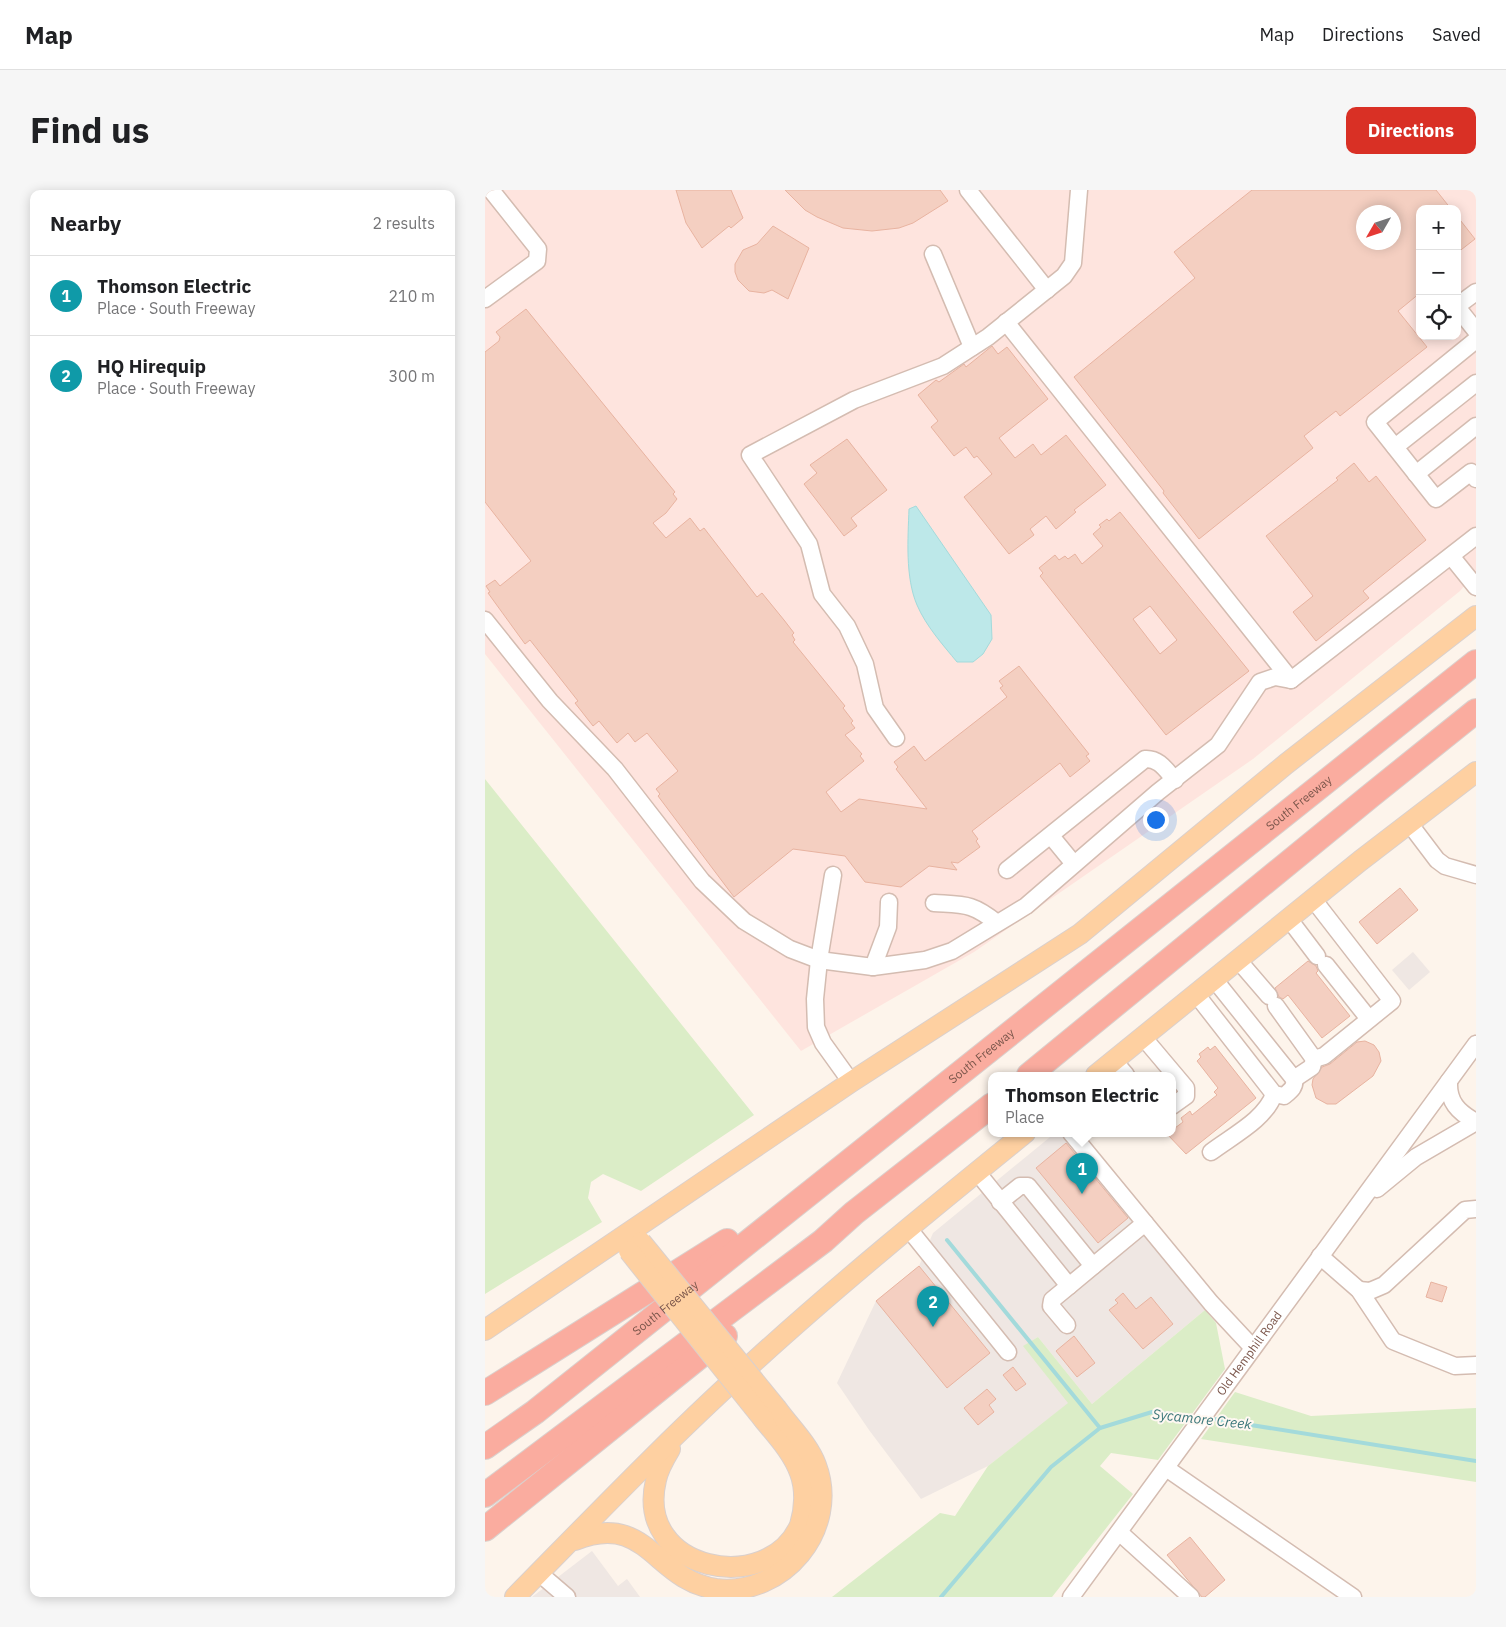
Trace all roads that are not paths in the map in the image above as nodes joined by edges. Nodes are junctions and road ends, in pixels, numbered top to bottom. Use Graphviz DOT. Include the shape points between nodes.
graph roads {
  1 [pos="491,190"];
  2 [pos="968,190"];
  3 [pos="1079,190"];
  4 [pos="933,254"];
  5 [pos="1047,290"];
  6 [pos="1476,292"];
  7 [pos="485,299"];
  8 [pos="1461,304"];
  9 [pos="1461,312"];
  10 [pos="1006,322"];
  11 [pos="1476,331"];
  12 [pos="1476,340"];
  13 [pos="972,347"];
  14 [pos="1476,383"];
  15 [pos="1476,426"];
  16 [pos="1395,447"];
  17 [pos="1474,473"];
  18 [pos="1416,474"];
  19 [pos="1476,536"];
  20 [pos="1451,556"];
  21 [pos="1476,587"];
  22 [pos="1476,616"];
  23 [pos="485,620"];
  24 [pos="1476,662"];
  25 [pos="1291,680"];
  26 [pos="1476,711"];
  27 [pos="896,738"];
  28 [pos="1476,772"];
  29 [pos="1175,780"];
  30 [pos="1409,823"];
  31 [pos="1051,836"];
  32 [pos="1074,864"];
  33 [pos="1007,870"];
  34 [pos="833,875"];
  35 [pos="1476,875"];
  36 [pos="1313,899"];
  37 [pos="889,902"];
  38 [pos="934,903"];
  39 [pos="1289,919"];
  40 [pos="997,923"];
  41 [pos="819,960"];
  42 [pos="1238,960"];
  43 [pos="873,966"];
  44 [pos="1214,979"];
  45 [pos="1196,994"];
  46 [pos="1369,1019"];
  47 [pos="1143,1037"];
  48 [pos="1476,1044"];
  49 [pos="1314,1058"];
  50 [pos="1120,1068"];
  51 [pos="1033,1072"];
  52 [pos="1106,1072"];
  53 [pos="1173,1072"];
  54 [pos="1176,1076"];
  55 [pos="1294,1079"];
  56 [pos="1449,1081"];
  57 [pos="851,1082"];
  58 [pos="1274,1094"];
  59 [pos="1176,1103"];
  60 [pos="988,1108"];
  61 [pos="1476,1122"];
  62 [pos="1020,1137"];
  63 [pos="1074,1137"];
  64 [pos="1211,1152"];
  65 [pos="977,1172"];
  66 [pos="1001,1202"];
  67 [pos="1357,1205"];
  68 [pos="1476,1209"];
  69 [pos="770,1223"];
  70 [pos="1145,1223"];
  71 [pos="908,1228"];
  72 [pos="630,1241"];
  73 [pos="823,1241"];
  74 [pos="1320,1256"];
  75 [pos="1093,1266"];
  76 [pos="1069,1286"];
  77 [pos="1359,1290"];
  78 [pos="1067,1326"];
  79 [pos="485,1330"];
  80 [pos="1253,1348"];
  81 [pos="1008,1352"];
  82 [pos="1476,1365"];
  83 [pos="485,1393"];
  84 [pos="770,1415"];
  85 [pos="678,1434"];
  86 [pos="490,1441"];
  87 [pos="1166,1468"];
  88 [pos="485,1495"];
  89 [pos="485,1529"];
  90 [pos="1119,1532"];
  91 [pos="569,1543"];
  92 [pos="539,1573"];
  93 [pos="515,1597"];
  94 [pos="567,1597"];
  95 [pos="1071,1597"];
  96 [pos="1191,1597"];
  97 [pos="1353,1597"];
  1 -- 7 [label="street" via="538,248 537,261"];
  2 -- 5 [label="street"];
  3 -- 5 [label="street" via="1073,263 1064,276"];
  4 -- 13 [label="street"];
  5 -- 10 [label="street"];
  6 -- 8 [label="street"];
  9 -- 11 [label="street"];
  10 -- 13 [label="street"];
  10 -- 25 [label="street"];
  12 -- 16 [label="street" via="1375,422"];
  13 -- 27 [label="street" via="943,366 854,400 750,455 809,544 822,594 847,626 865,664 875,708"];
  14 -- 16 [label="street"];
  15 -- 18 [label="street"];
  16 -- 18 [label="street"];
  17 -- 18 [label="street" via="1436,500"];
  19 -- 20 [label="street"];
  20 -- 21 [label="street"];
  20 -- 25 [label="street"];
  22 -- 57 [label="main road" via="1286,764 1080,934"];
  23 -- 41 [label="street" via="550,702 615,769 702,881 743,921 790,949"];
  24 -- 69 [label="highway, South Freeway"];
  25 -- 29 [label="street" via="1275,677 1260,682 1218,746"];
  26 -- 51 [label="highway"];
  28 -- 30 [label="main road"];
  29 -- 31 [label="street" via="1160,763 1152,758 1145,759"];
  29 -- 32 [label="street"];
  30 -- 35 [label="street" via="1437,860 1445,866"];
  30 -- 36 [label="main road"];
  31 -- 32 [label="street"];
  31 -- 33 [label="street"];
  32 -- 40 [label="street" via="1026,906"];
  34 -- 41 [label="street"];
  36 -- 39 [label="main road"];
  36 -- 46 [label="street" via="1392,1001"];
  37 -- 43 [label="street" via="889,927"];
  38 -- 40 [label="street" via="970,905"];
  39 -- 42 [label="main road"];
  39 -- 46 [label="street"];
  40 -- 43 [label="street" via="952,951 925,960"];
  41 -- 43 [label="street"];
  41 -- 57 [label="street" via="816,1027 823,1043"];
  42 -- 44 [label="main road"];
  42 -- 49 [label="street"];
  44 -- 45 [label="main road"];
  44 -- 55 [label="street"];
  45 -- 47 [label="main road"];
  45 -- 58 [label="street"];
  46 -- 49 [label="street" via="1324,1056"];
  47 -- 50 [label="main road"];
  47 -- 53 [label="street"];
  48 -- 56 [label="street, Old Hemphill Road"];
  49 -- 55 [label="street" via="1312,1067"];
  50 -- 52 [label="main road"];
  54 -- 59 [label="street" via="1186,1088 1186,1096"];
  55 -- 58 [label="street" via="1291,1091 1284,1096"];
  56 -- 61 [label="street" via="1448,1094 1452,1103"];
  56 -- 67 [label="street, Old Hemphill Road"];
  57 -- 72 [label="main road"];
  58 -- 64 [label="street" via="1271,1103 1253,1121"];
  60 -- 73 [label="highway"];
  61 -- 67 [label="street, Old Hemphill Road" via="1416,1157"];
  62 -- 65 [label="main road"];
  63 -- 70 [label="street"];
  65 -- 66 [label="street"];
  65 -- 71 [label="main road"];
  66 -- 75 [label="street" via="1020,1186 1028,1186"];
  66 -- 76 [label="street"];
  67 -- 74 [label="street, Old Hemphill Road"];
  68 -- 77 [label="street" via="1465,1210 1383,1285 1370,1291"];
  69 -- 83 [label="highway" via="739,1233"];
  69 -- 86 [label="highway, South Freeway" via="535,1412"];
  70 -- 75 [label="street"];
  70 -- 80 [label="street"];
  71 -- 81 [label="street"];
  71 -- 85 [label="main road" via="756,1359"];
  72 -- 79 [label="main road"];
  72 -- 84 [label="main road, bridge"];
  73 -- 88 [label="highway"];
  73 -- 89 [label="highway" via="811,1266"];
  74 -- 77 [label="street"];
  74 -- 80 [label="street, Old Hemphill Road"];
  75 -- 76 [label="street"];
  76 -- 78 [label="street" via="1052,1300 1051,1306"];
  77 -- 82 [label="street" via="1393,1342 1455,1366"];
  80 -- 87 [label="street, Old Hemphill Road"];
  84 -- 85 [label="main road" via="797,1465 803,1482 804,1509 795,1537 784,1551 758,1568 736,1574 715,1573 697,1567 678,1554 663,1534 655,1512 654,1490 659,1470"];
  84 -- 91 [label="main road" via="811,1455 819,1477 821,1501 817,1524 808,1545 774,1578 747,1588 717,1589 684,1578 642,1544 623,1535 599,1532"];
  85 -- 91 [label="main road"];
  87 -- 90 [label="street, Old Hemphill Road"];
  87 -- 97 [label="street"];
  90 -- 95 [label="street, Old Hemphill Road"];
  90 -- 96 [label="street"];
  91 -- 92 [label="main road"];
  92 -- 93 [label="main road"];
  92 -- 94 [label="street"];
}
